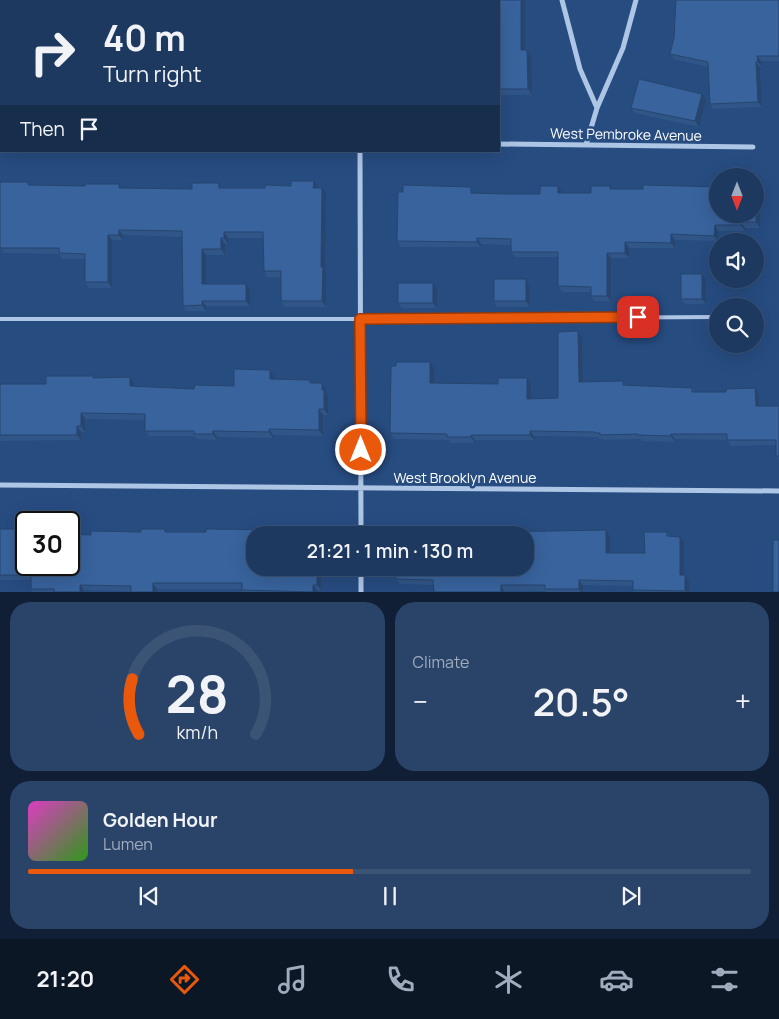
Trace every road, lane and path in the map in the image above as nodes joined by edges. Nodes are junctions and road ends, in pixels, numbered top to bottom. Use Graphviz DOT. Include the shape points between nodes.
graph roads {
  1 [pos="562,0"];
  2 [pos="636,0"];
  3 [pos="597,108"];
  4 [pos="500,144"];
  5 [pos="586,145"];
  6 [pos="753,147"];
  7 [pos="360,152"];
  8 [pos="709,316"];
  9 [pos="0,319"];
  10 [pos="360,319"];
  11 [pos="0,485"];
  12 [pos="361,487"];
  13 [pos="779,490"];
  14 [pos="361,526"];
  15 [pos="361,576"];
  16 [pos="360,592"];
  1 -- 3 [label="street" via="580,69"];
  2 -- 3 [label="street" via="623,48"];
  3 -- 5 [label="street"];
  4 -- 5 [label="street, West Pembroke Avenue"];
  5 -- 6 [label="street, West Pembroke Avenue"];
  7 -- 10 [label="street"];
  8 -- 10 [label="lane"];
  9 -- 10 [label="lane"];
  10 -- 12 [label="street"];
  11 -- 12 [label="street, West Brooklyn Avenue"];
  12 -- 13 [label="street, West Brooklyn Avenue"];
  12 -- 14 [label="street"];
  15 -- 16 [label="street"];
}
